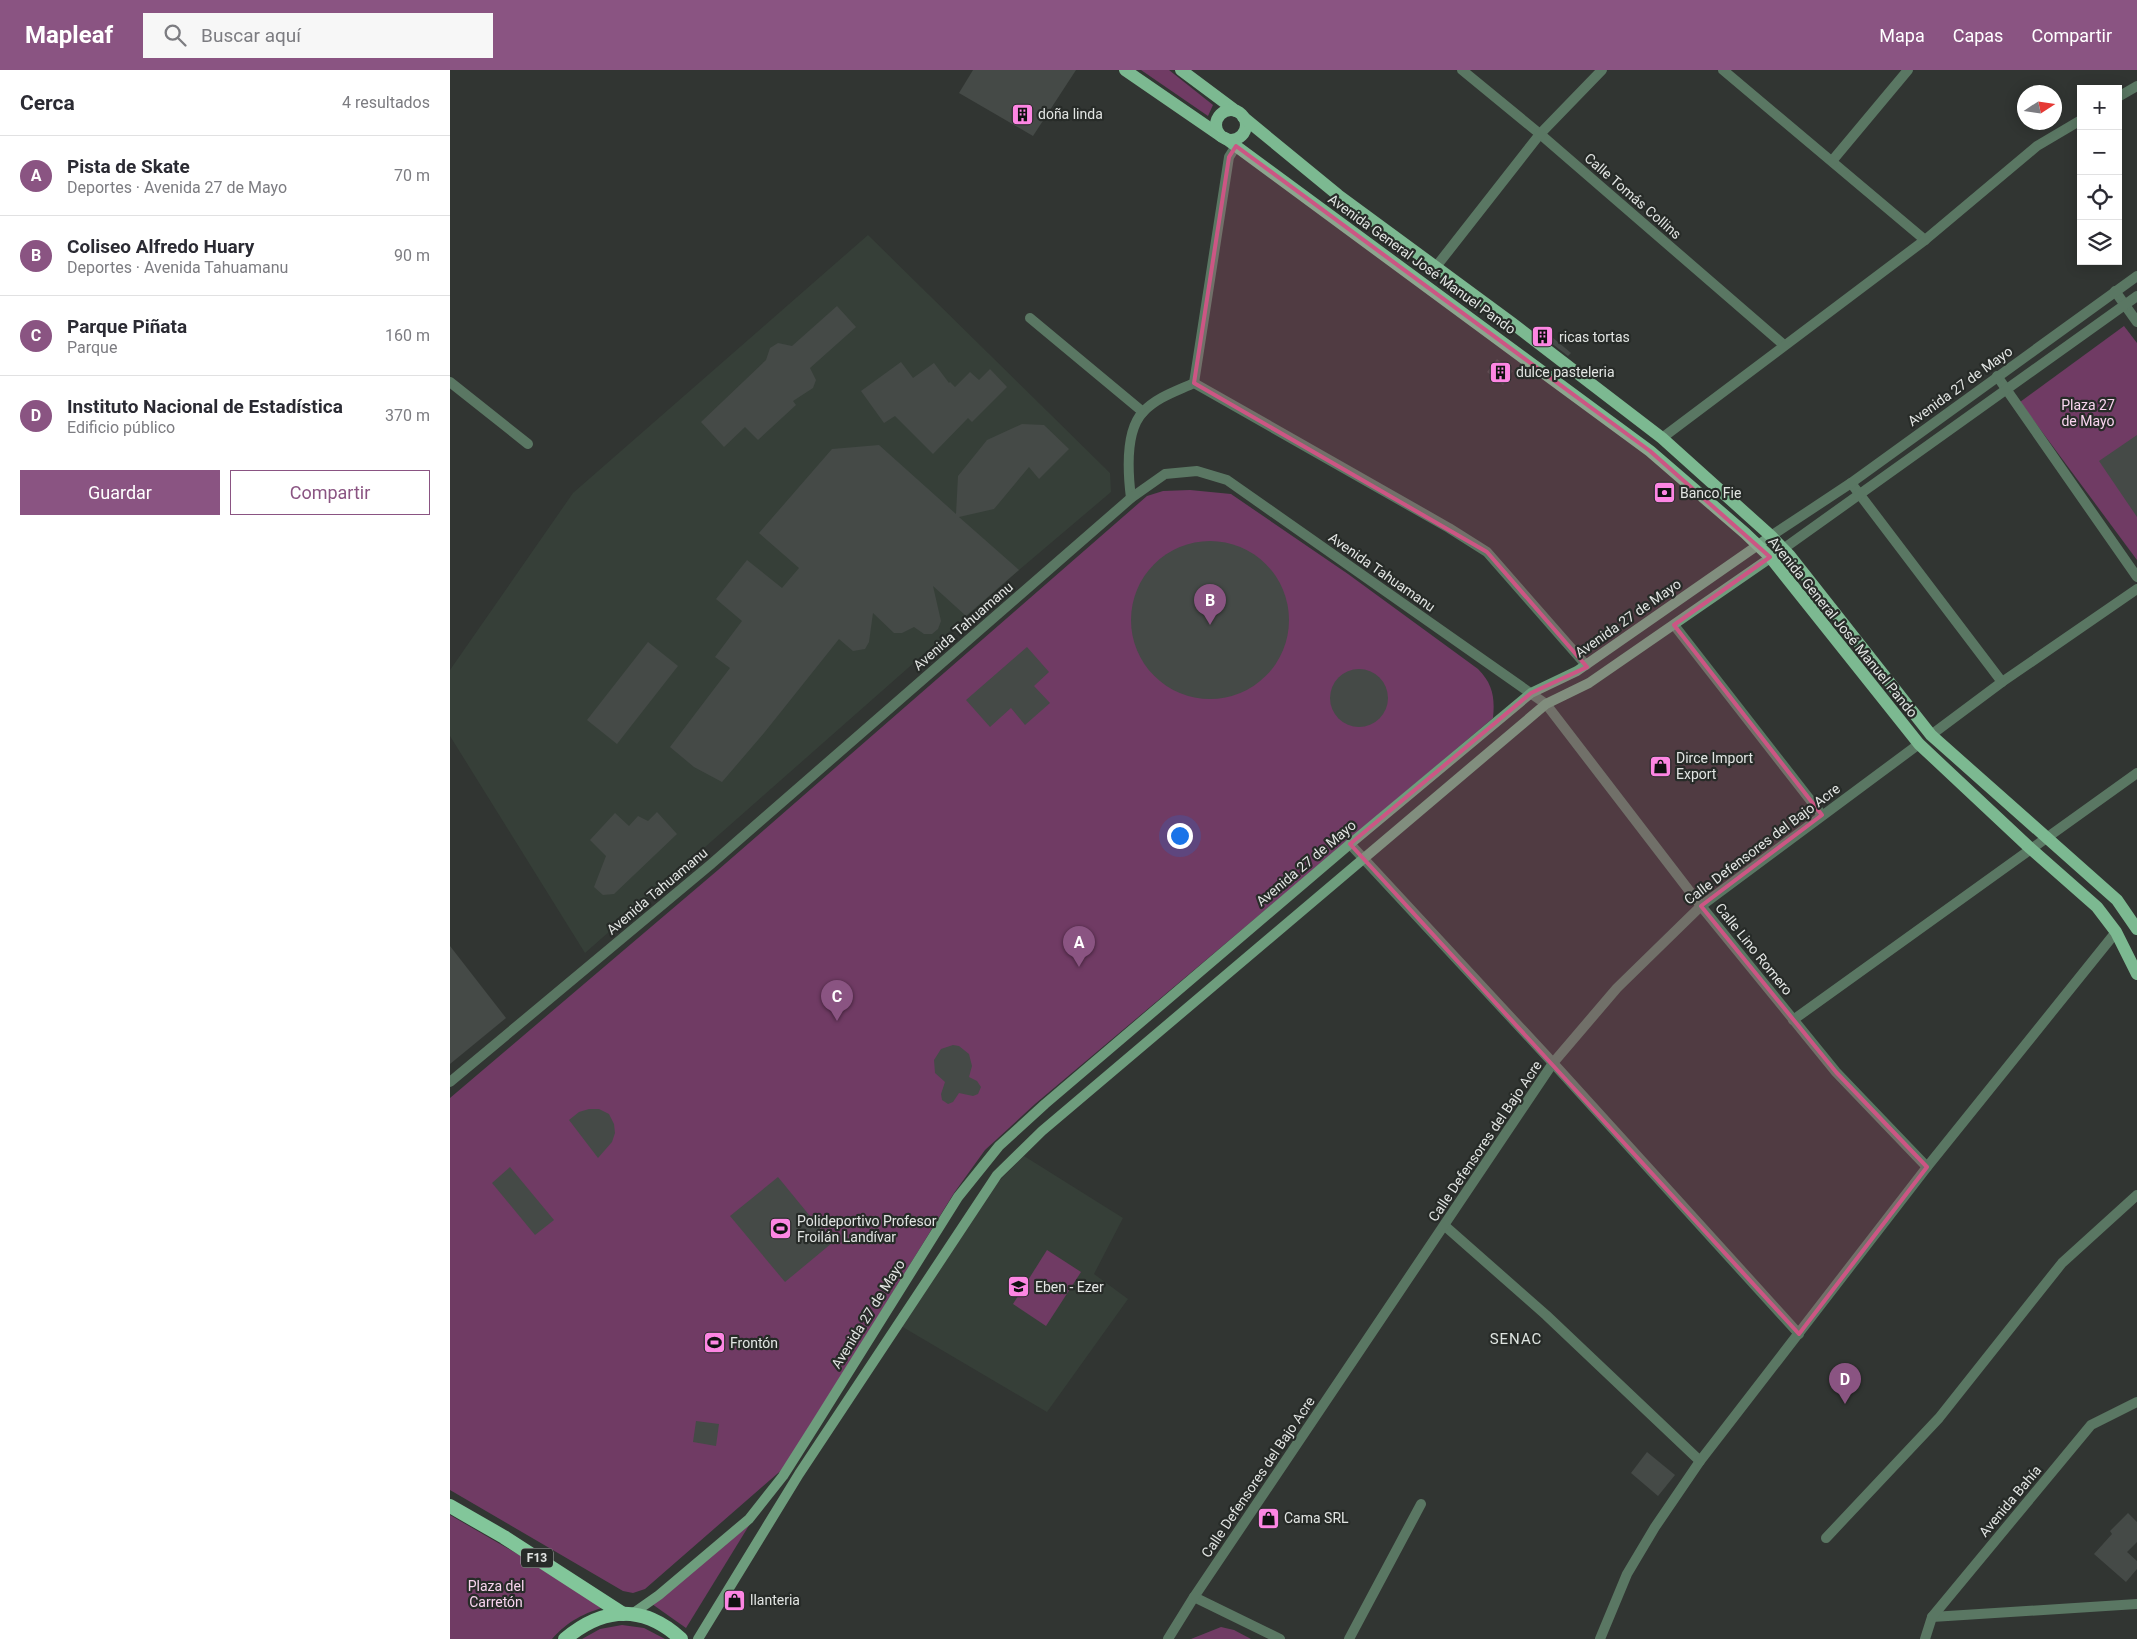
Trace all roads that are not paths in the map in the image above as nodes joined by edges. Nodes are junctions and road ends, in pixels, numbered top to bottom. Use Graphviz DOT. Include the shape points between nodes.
graph roads {
  1 [pos="1125,70"];
  2 [pos="1181,70"];
  3 [pos="1462,70"];
  4 [pos="1602,70"];
  5 [pos="1723,70"];
  6 [pos="1908,70"];
  7 [pos="2137,86"];
  8 [pos="2122,95"];
  9 [pos="1240,114"];
  10 [pos="2077,122"];
  11 [pos="1540,134"];
  12 [pos="1223,137"];
  13 [pos="1236,146"];
  14 [pos="1832,161"];
  15 [pos="1925,240"];
  16 [pos="1436,268"];
  17 [pos="2137,276"];
  18 [pos="2115,291"];
  19 [pos="2137,296"];
  20 [pos="2125,304"];
  21 [pos="1030,318"];
  22 [pos="2137,322"];
  23 [pos="1784,345"];
  24 [pos="1997,376"];
  25 [pos="450,382"];
  26 [pos="1194,383"];
  27 [pos="2006,390"];
  28 [pos="1143,412"];
  29 [pos="1662,438"];
  30 [pos="528,444"];
  31 [pos="1850,482"];
  32 [pos="1860,495"];
  33 [pos="1131,498"];
  34 [pos="1771,536"];
  35 [pos="1758,545"];
  36 [pos="1783,549"];
  37 [pos="1770,557"];
  38 [pos="2137,577"];
  39 [pos="2137,589"];
  40 [pos="1674,625"];
  41 [pos="1586,665"];
  42 [pos="2002,682"];
  43 [pos="1531,693"];
  44 [pos="1546,704"];
  45 [pos="1931,735"];
  46 [pos="1919,744"];
  47 [pos="2137,772"];
  48 [pos="1822,815"];
  49 [pos="2045,837"];
  50 [pos="1350,844"];
  51 [pos="2030,848"];
  52 [pos="1363,858"];
  53 [pos="1701,906"];
  54 [pos="2137,929"];
  55 [pos="2116,932"];
  56 [pos="2137,974"];
  57 [pos="1793,1020"];
  58 [pos="1553,1063"];
  59 [pos="450,1082"];
  60 [pos="1927,1167"];
  61 [pos="2137,1195"];
  62 [pos="1445,1226"];
  63 [pos="1799,1334"];
  64 [pos="2137,1402"];
  65 [pos="1700,1461"];
  66 [pos="1421,1504"];
  67 [pos="450,1506"];
  68 [pos="1826,1538"];
  69 [pos="1194,1597"];
  70 [pos="2137,1604"];
  71 [pos="628,1614"];
  72 [pos="1932,1617"];
  73 [pos="565,1639"];
  74 [pos="680,1639"];
  75 [pos="698,1639"];
  76 [pos="1168,1639"];
  77 [pos="1280,1639"];
  78 [pos="1349,1639"];
  79 [pos="1600,1639"];
  80 [pos="1925,1639"];
  1 -- 12 [label="main road, Avenida General José Manuel Pando"];
  2 -- 9 [label="main road, Avenida General José Manuel Pando"];
  3 -- 11 [label="street, Calle Tomás Collins"];
  4 -- 11 [label="street"];
  5 -- 14 [label="street"];
  6 -- 14 [label="street"];
  7 -- 8 [label="street"];
  9 -- 12 [label="main road" via="1246,126 1242,135 1234,140"];
  9 -- 12 [label="main road" via="1226,111 1219,118 1217,127"];
  9 -- 16 [label="main road, Avenida General José Manuel Pando" via="1338,195"];
  10 -- 15 [label="street" via="2037,146"];
  11 -- 16 [label="street"];
  11 -- 23 [label="street, Calle Tomás Collins"];
  12 -- 13 [label="main road, Avenida General José Manuel Pando"];
  13 -- 26 [label="street" via="1229,158"];
  13 -- 35 [label="main road, Avenida General José Manuel Pando" via="1650,451"];
  14 -- 15 [label="street"];
  15 -- 23 [label="street"];
  16 -- 29 [label="main road, Avenida General José Manuel Pando"];
  17 -- 18 [label="street, Avenida 27 de Mayo"];
  18 -- 20 [label="street"];
  18 -- 24 [label="street, Avenida 27 de Mayo"];
  19 -- 20 [label="street"];
  20 -- 22 [label="street"];
  20 -- 27 [label="street"];
  21 -- 28 [label="street"];
  23 -- 29 [label="street"];
  24 -- 27 [label="street"];
  24 -- 31 [label="street, Avenida 27 de Mayo"];
  25 -- 30 [label="street"];
  26 -- 28 [label="street" via="1163,397"];
  26 -- 41 [label="street" via="1486,552"];
  27 -- 32 [label="street"];
  27 -- 38 [label="street"];
  28 -- 33 [label="street" via="1130,445 1128,472"];
  29 -- 34 [label="main road, Avenida General José Manuel Pando"];
  31 -- 32 [label="street"];
  31 -- 34 [label="street, Avenida 27 de Mayo"];
  32 -- 36 [label="street"];
  32 -- 42 [label="street"];
  33 -- 43 [label="street, Avenida Tahuamanu" via="1165,474 1197,471 1226,480"];
  33 -- 59 [label="street, Avenida Tahuamanu" via="710,865"];
  34 -- 35 [label="main road, Avenida 27 de Mayo"];
  34 -- 36 [label="main road, Avenida General José Manuel Pando"];
  35 -- 37 [label="main road, Avenida General José Manuel Pando"];
  35 -- 41 [label="main road, Avenida 27 de Mayo"];
  36 -- 37 [label="main road"];
  36 -- 45 [label="main road, Avenida General José Manuel Pando"];
  37 -- 40 [label="main road"];
  37 -- 46 [label="main road, Avenida General José Manuel Pando"];
  39 -- 42 [label="street"];
  40 -- 44 [label="main road" via="1589,683"];
  40 -- 48 [label="street"];
  41 -- 43 [label="main road, Avenida 27 de Mayo"];
  42 -- 45 [label="street"];
  43 -- 44 [label="street, Calle Lino Romero"];
  43 -- 50 [label="main road, Avenida 27 de Mayo"];
  44 -- 52 [label="main road"];
  44 -- 53 [label="street, Calle Lino Romero"];
  45 -- 49 [label="main road, Avenida General José Manuel Pando"];
  46 -- 48 [label="street, Calle Defensores del Bajo Acre"];
  46 -- 51 [label="main road, Avenida General José Manuel Pando"];
  47 -- 49 [label="street"];
  48 -- 53 [label="street, Calle Defensores del Bajo Acre"];
  49 -- 51 [label="street"];
  49 -- 54 [label="main road, Avenida General José Manuel Pando" via="2117,900"];
  50 -- 52 [label="street"];
  50 -- 71 [label="main road, Avenida 27 de Mayo" via="999,1146 958,1197 816,1424 749,1519 659,1595"];
  51 -- 55 [label="main road, Avenida General José Manuel Pando" via="2097,908"];
  51 -- 57 [label="street"];
  52 -- 58 [label="street"];
  52 -- 75 [label="main road" via="1042,1131 997,1175 799,1474"];
  53 -- 57 [label="street, Calle Lino Romero"];
  53 -- 58 [label="street, Calle Defensores del Bajo Acre" via="1617,988"];
  55 -- 56 [label="main road, Avenida General José Manuel Pando"];
  55 -- 60 [label="street"];
  57 -- 60 [label="street, Calle Lino Romero" via="1836,1072"];
  58 -- 62 [label="street, Calle Defensores del Bajo Acre"];
  58 -- 63 [label="street"];
  60 -- 63 [label="street"];
  61 -- 68 [label="street" via="2062,1263 1939,1418"];
  62 -- 65 [label="street" via="1546,1314"];
  62 -- 69 [label="street, Calle Defensores del Bajo Acre"];
  63 -- 65 [label="street"];
  64 -- 72 [label="street, Avenida Bahía" via="2091,1425"];
  65 -- 79 [label="street" via="1628,1574"];
  66 -- 78 [label="street"];
  67 -- 71 [label="highway, F13"];
  69 -- 76 [label="street, Calle Defensores del Bajo Acre"];
  69 -- 77 [label="street"];
  70 -- 72 [label="street"];
  71 -- 73 [label="highway, F13" via="594,1620"];
  71 -- 74 [label="highway, F13" via="660,1623"];
  72 -- 80 [label="street, Avenida Bahía"];
}
